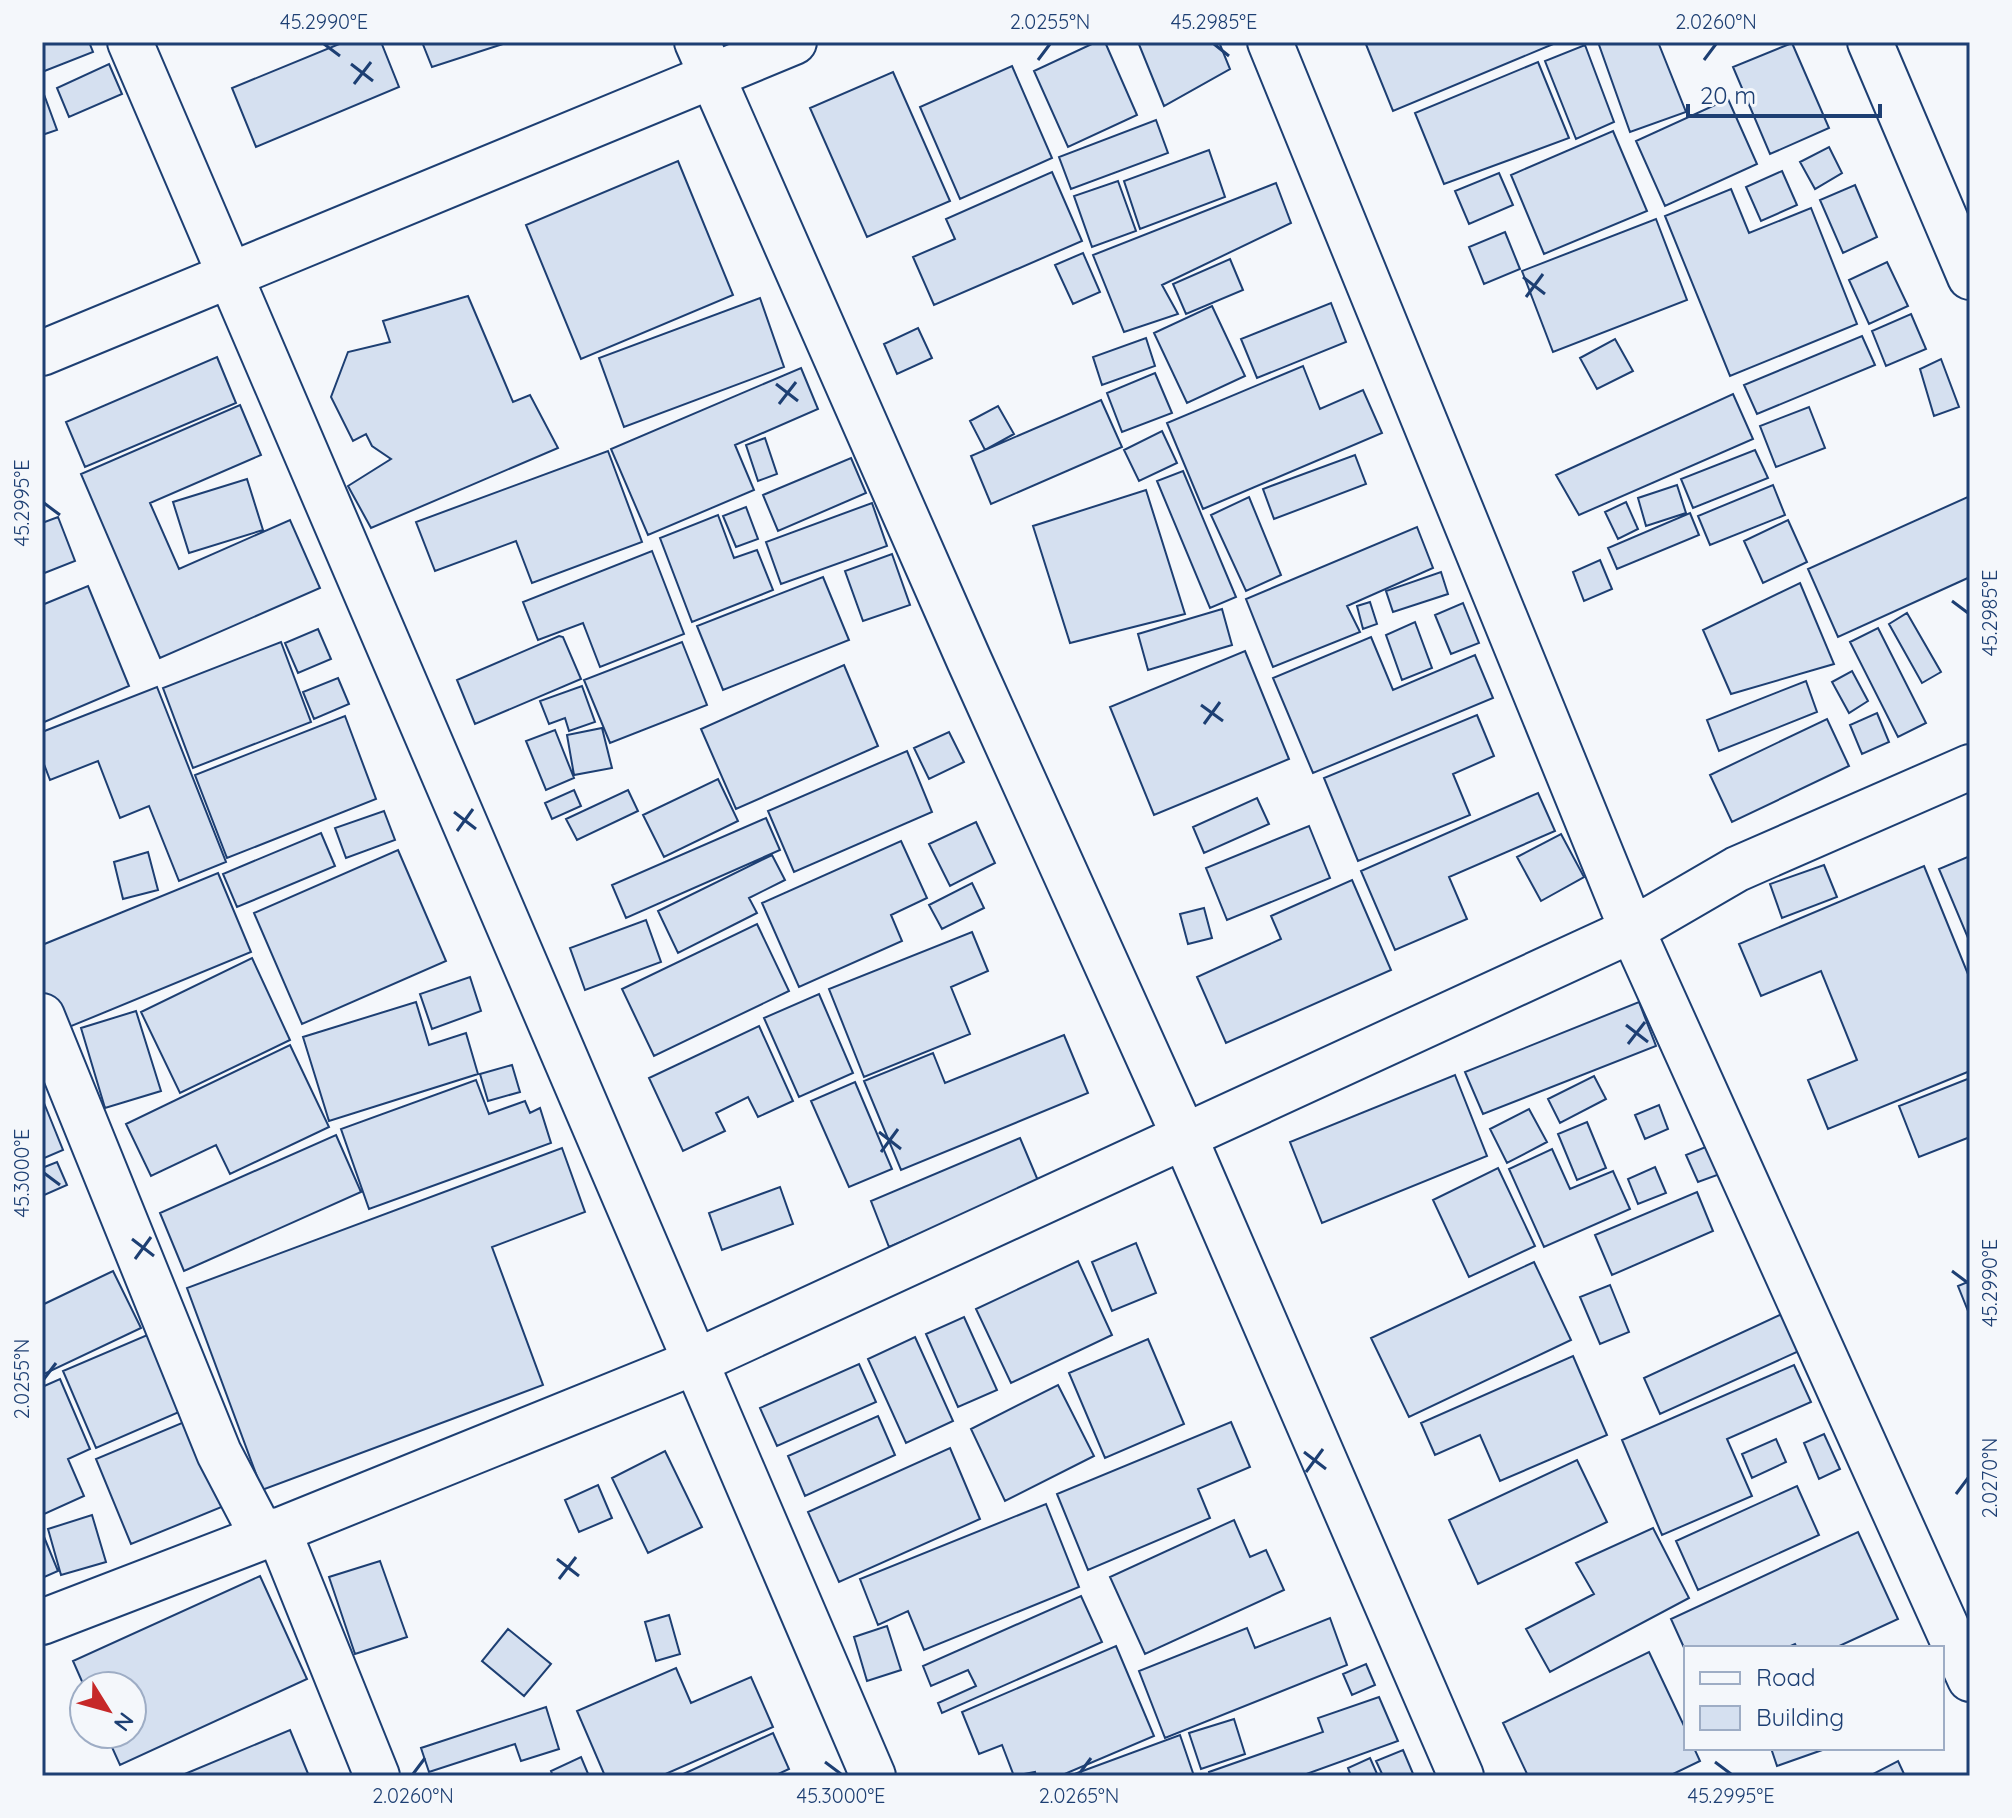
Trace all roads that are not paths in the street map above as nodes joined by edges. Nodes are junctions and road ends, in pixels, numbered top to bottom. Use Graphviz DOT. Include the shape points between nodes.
graph roads {
  1 [pos="130,42"];
  2 [pos="794,42"];
  3 [pos="1270,42"];
  4 [pos="1870,42"];
  5 [pos="704,59"];
  6 [pos="227,275"];
  7 [pos="1970,277"];
  8 [pos="42,353"];
  9 [pos="1970,767"];
  10 [pos="1632,930"];
  11 [pos="42,1016"];
  12 [pos="1184,1136"];
  13 [pos="695,1362"];
  14 [pos="271,1534"];
  15 [pos="42,1622"];
  16 [pos="1970,1679"];
  17 [pos="377,1776"];
  18 [pos="873,1776"];
  19 [pos="1461,1776"];
  1 -- 6 [label="street"];
  2 -- 5 [label="street"];
  3 -- 10 [label="street"];
  4 -- 7 [label="street"];
  5 -- 6 [label="street"];
  5 -- 12 [label="street"];
  6 -- 8 [label="street"];
  6 -- 13 [label="street"];
  9 -- 10 [label="street" via="1737,869"];
  10 -- 12 [label="street"];
  10 -- 16 [label="street"];
  11 -- 14 [label="street" via="219,1453"];
  12 -- 13 [label="street"];
  12 -- 19 [label="street"];
  13 -- 14 [label="street"];
  13 -- 18 [label="street"];
  14 -- 15 [label="street"];
  14 -- 17 [label="street"];
}
